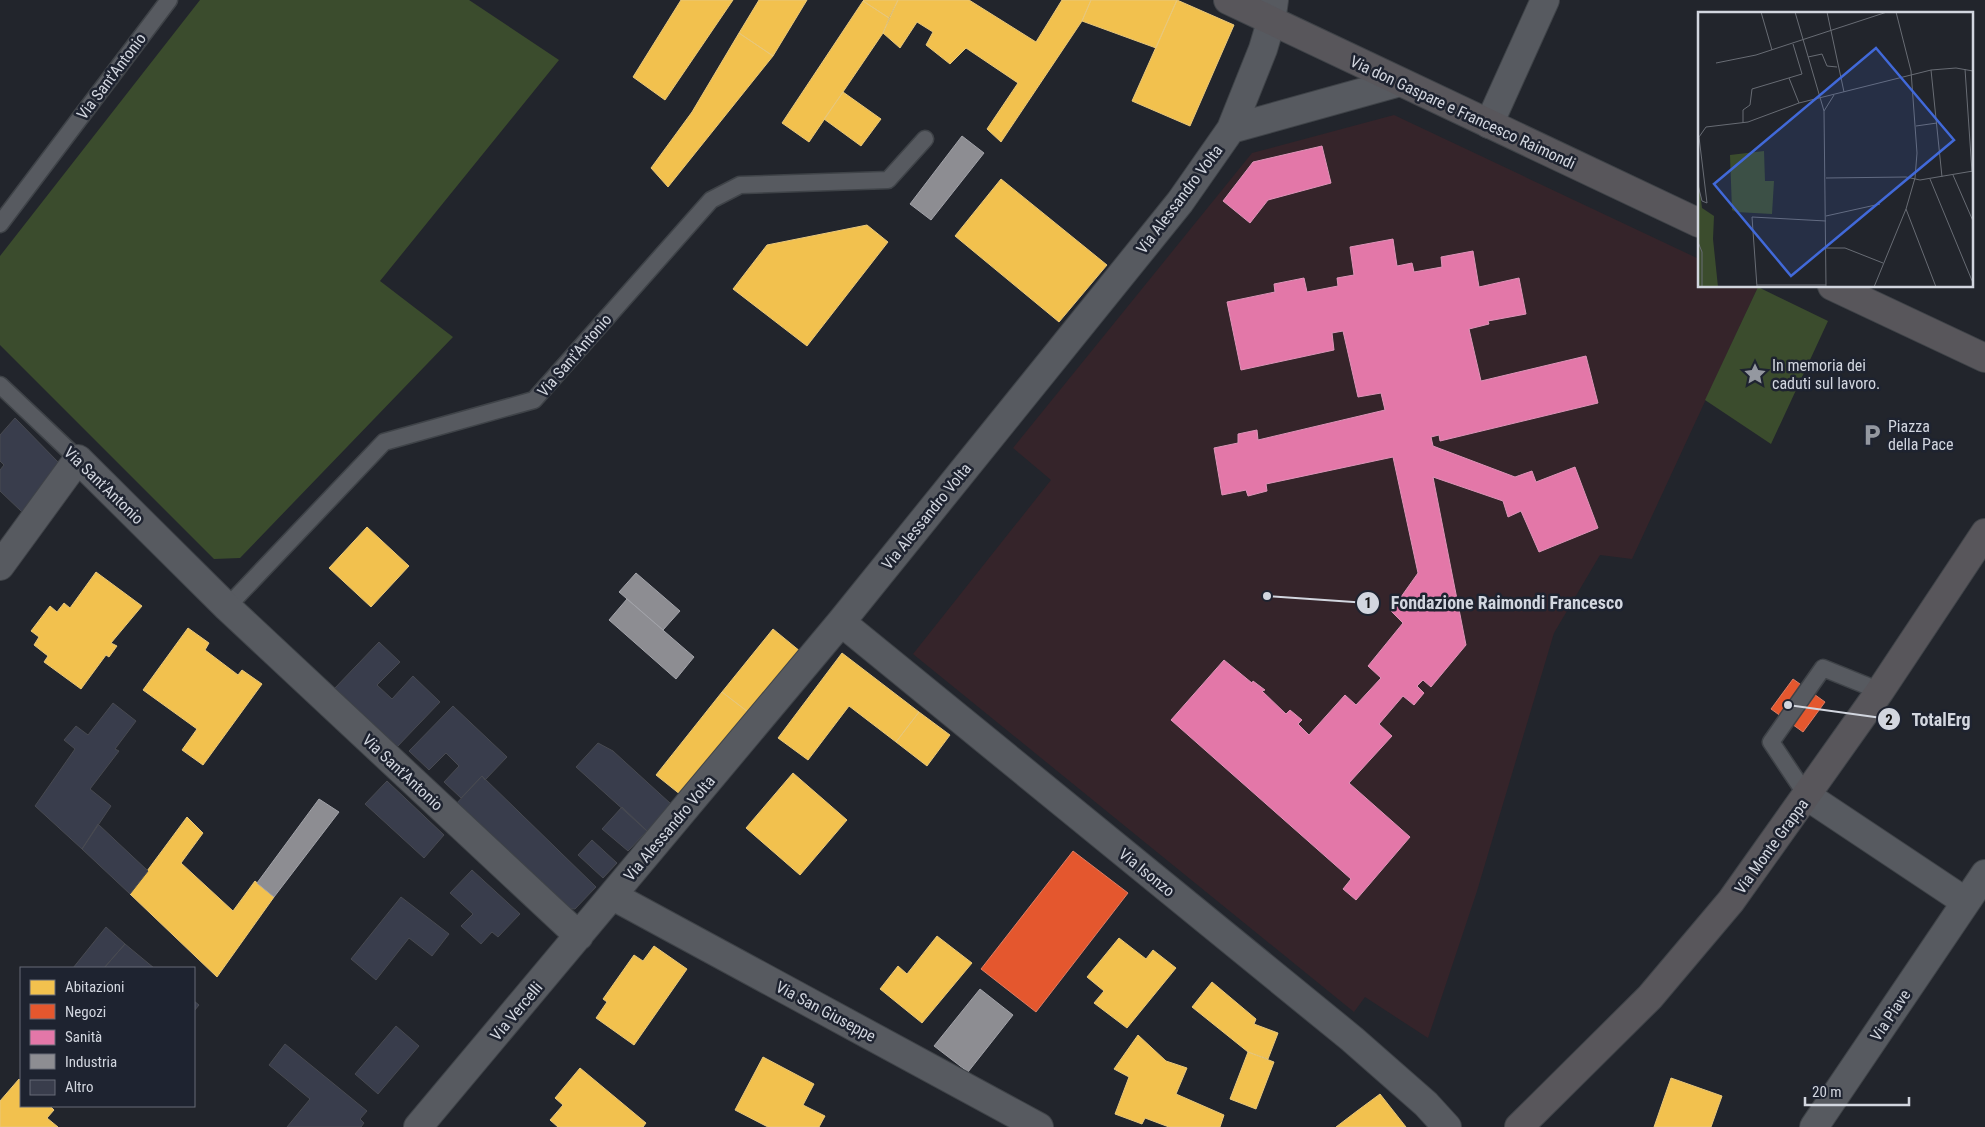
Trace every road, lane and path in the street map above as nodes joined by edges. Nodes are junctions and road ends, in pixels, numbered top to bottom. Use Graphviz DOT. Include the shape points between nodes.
graph roads {
  1 [pos="168,0"];
  2 [pos="1228,0"];
  3 [pos="1546,0"];
  4 [pos="1273,11"];
  5 [pos="1400,82"];
  6 [pos="1489,124"];
  7 [pos="1231,128"];
  8 [pos="925,139"];
  9 [pos="1698,223"];
  10 [pos="0,224"];
  11 [pos="1836,288"];
  12 [pos="1985,358"];
  13 [pos="0,385"];
  14 [pos="78,459"];
  15 [pos="1985,533"];
  16 [pos="0,566"];
  17 [pos="228,607"];
  18 [pos="841,622"];
  19 [pos="1880,691"];
  20 [pos="1807,796"];
  21 [pos="1985,874"];
  22 [pos="613,896"];
  23 [pos="1966,902"];
  24 [pos="579,936"];
  25 [pos="418,1127"];
  26 [pos="1039,1127"];
  27 [pos="1448,1127"];
  28 [pos="1519,1127"];
  29 [pos="1814,1127"];
  1 -- 10 [label="lane, Via Sant'Antonio"];
  2 -- 4 [label="street, Via don Gaspare e Francesco Raimondi"];
  3 -- 6 [label="street"];
  4 -- 5 [label="street, Via don Gaspare e Francesco Raimondi"];
  4 -- 7 [label="street, Via Alessandro Volta" via="1263,49"];
  5 -- 6 [label="street, Via don Gaspare e Francesco Raimondi"];
  5 -- 7 [label="street, Via Alessandro Volta"];
  6 -- 9 [label="street, Via don Gaspare e Francesco Raimondi"];
  7 -- 18 [label="street, Via Alessandro Volta" via="1180,202"];
  8 -- 17 [label="lane, Via Sant'Antonio" via="888,180 740,185 710,200 534,400 384,442"];
  11 -- 12 [label="street"];
  13 -- 14 [label="lane, Via Sant'Antonio"];
  14 -- 16 [label="street"];
  14 -- 17 [label="street, Via Sant'Antonio"];
  15 -- 19 [label="street, Via Monte Grappa"];
  17 -- 24 [label="street, Via Sant'Antonio"];
  18 -- 22 [label="street, Via Alessandro Volta"];
  18 -- 27 [label="street, Via Isonzo" via="1352,1039"];
  19 -- 20 [label="street, Via Monte Grappa"];
  19 -- 20 [label="lane" via="1823,668 1771,742"];
  20 -- 23 [label="street"];
  20 -- 28 [label="street, Via Monte Grappa" via="1731,901 1650,997"];
  21 -- 23 [label="street, Via Piave"];
  22 -- 24 [label="street, Via Vercelli"];
  22 -- 26 [label="street, Via San Giuseppe"];
  23 -- 29 [label="street, Via Piave"];
  24 -- 25 [label="street, Via Vercelli"];
}
